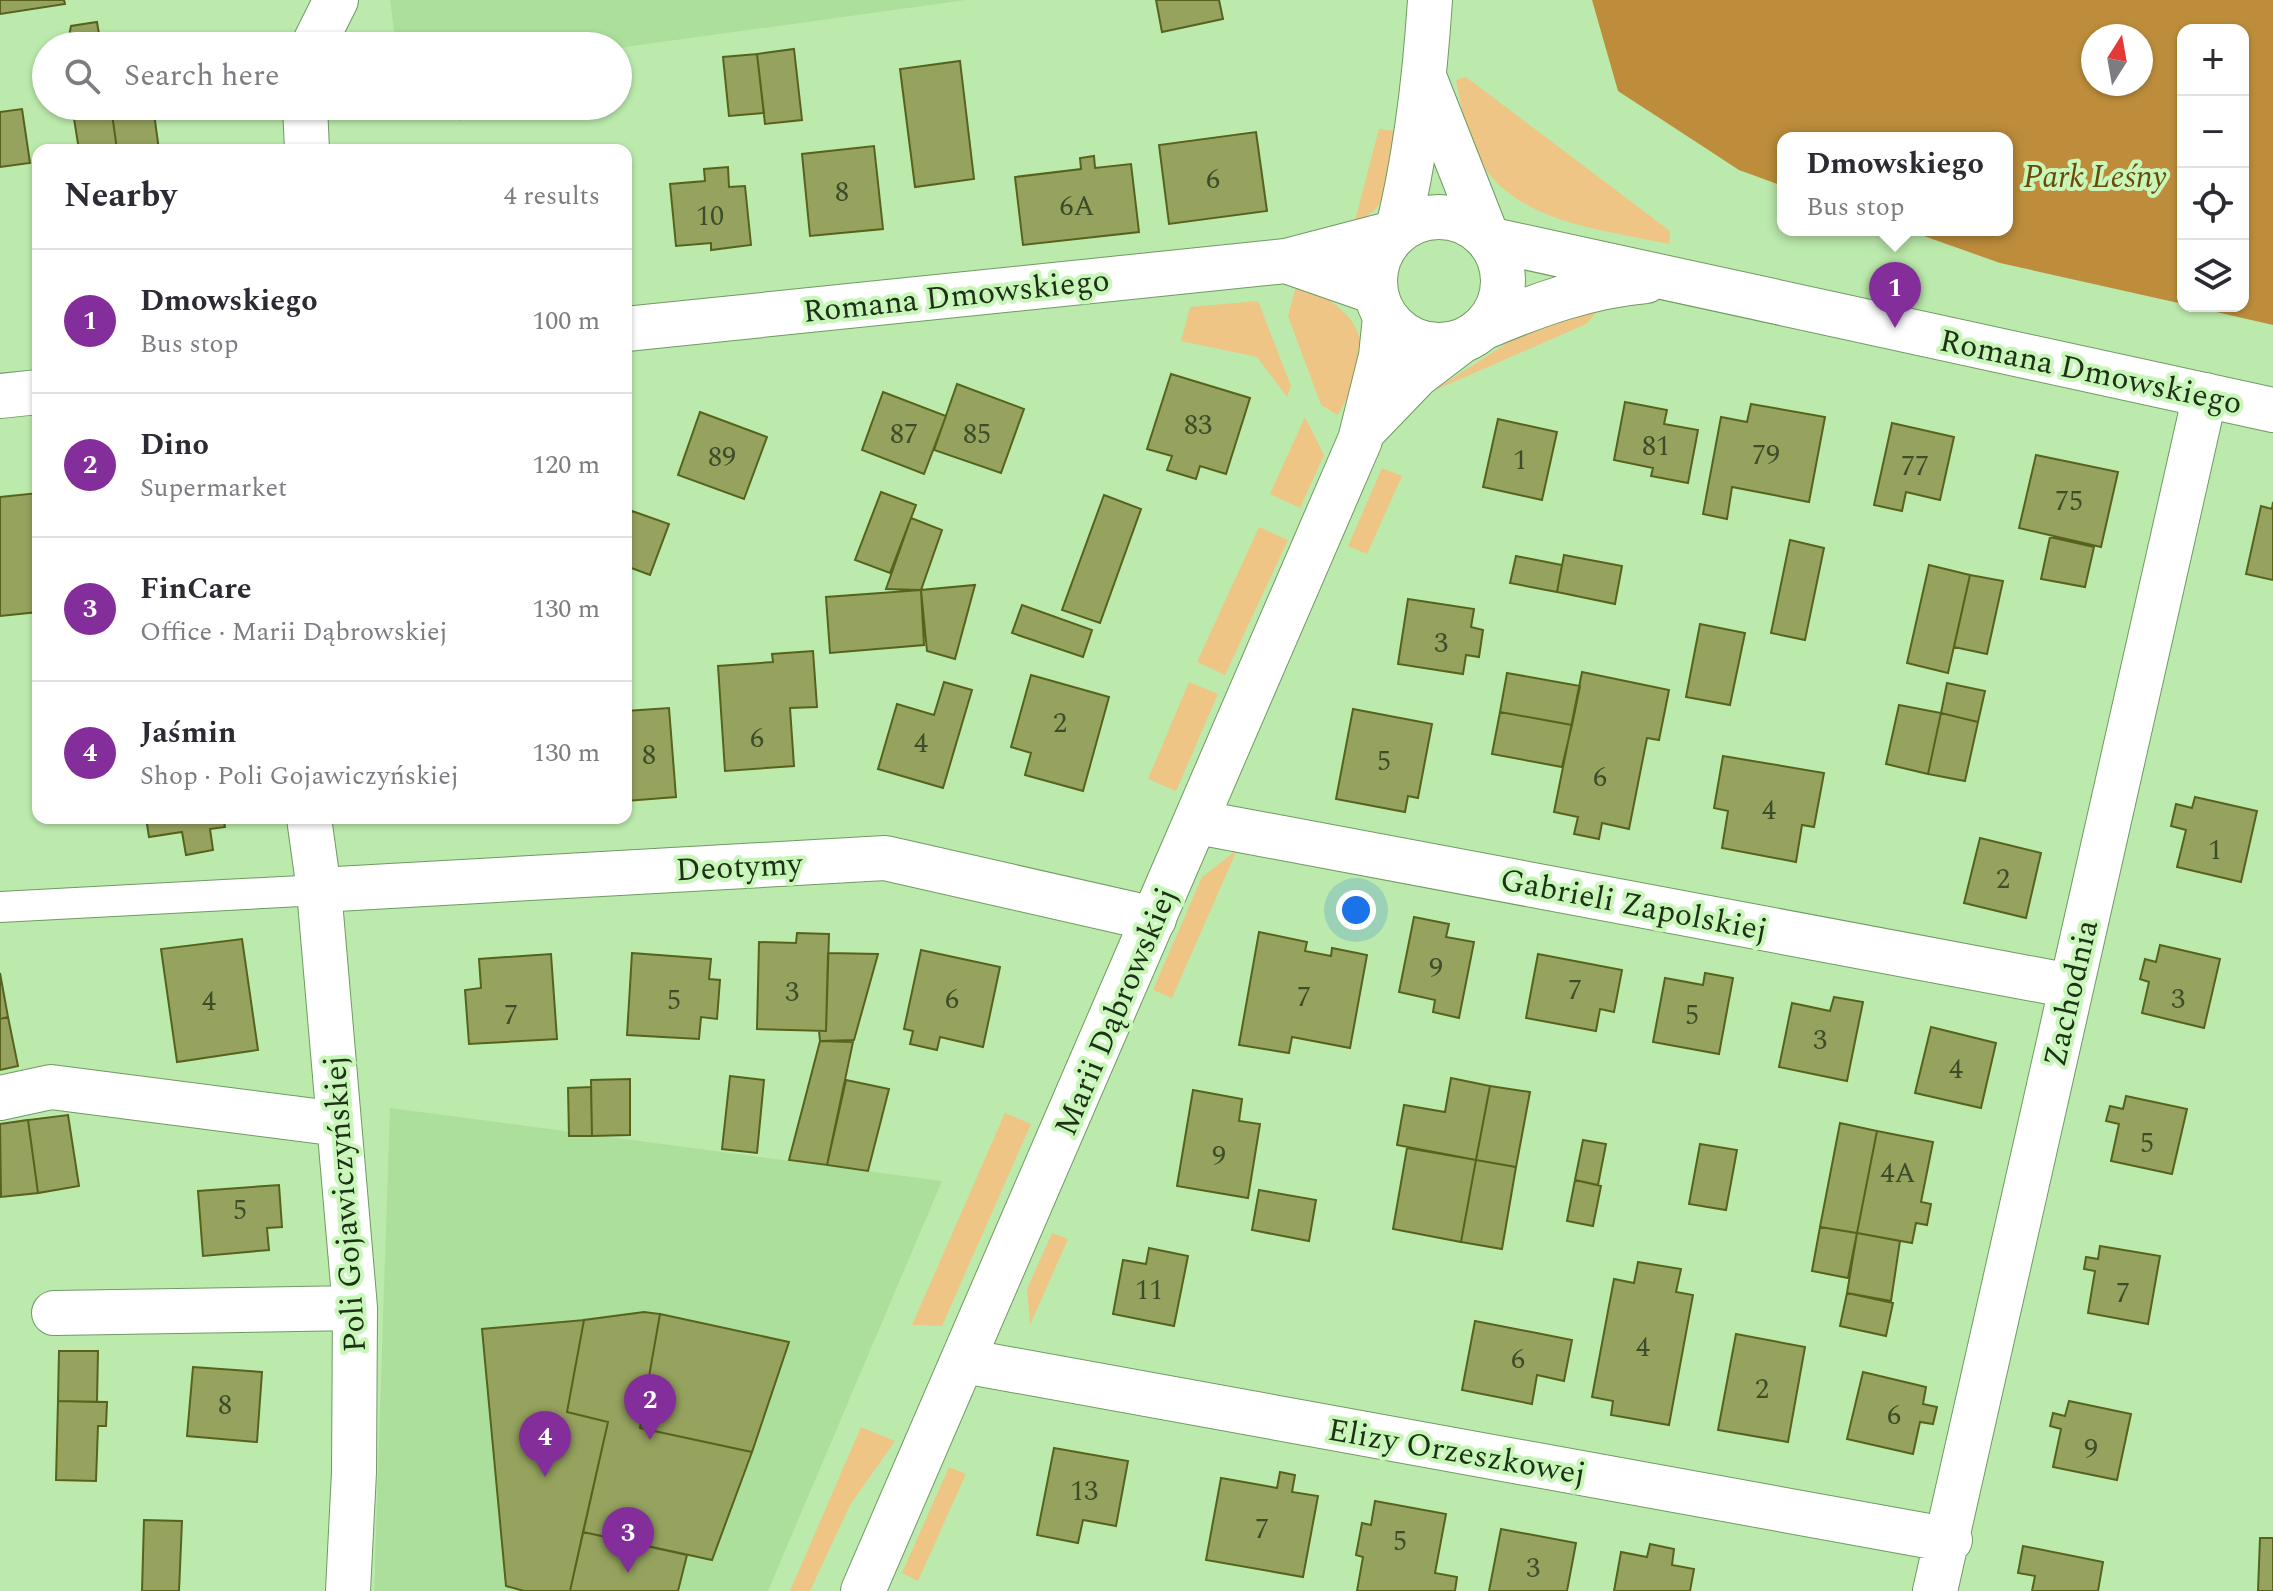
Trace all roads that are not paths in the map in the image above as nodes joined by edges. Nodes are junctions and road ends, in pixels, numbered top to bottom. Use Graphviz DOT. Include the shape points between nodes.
graph roads {
  1 [pos="336,0"];
  2 [pos="1430,0"];
  3 [pos="320,32"];
  4 [pos="1424,77"];
  5 [pos="306,120"];
  6 [pos="307,144"];
  7 [pos="1397,232"];
  8 [pos="1488,239"];
  9 [pos="1286,261"];
  10 [pos="1676,279"];
  11 [pos="1380,304"];
  12 [pos="632,328"];
  13 [pos="1472,335"];
  14 [pos="32,393"];
  15 [pos="2205,395"];
  16 [pos="0,396"];
  17 [pos="2273,410"];
  18 [pos="1365,429"];
  19 [pos="1197,822"];
  20 [pos="310,824"];
  21 [pos="319,890"];
  22 [pos="0,907"];
  23 [pos="1154,919"];
  24 [pos="2071,986"];
  25 [pos="0,1098"];
  26 [pos="339,1124"];
  27 [pos="355,1308"];
  28 [pos="54,1313"];
  29 [pos="964,1361"];
  30 [pos="1950,1540"];
  31 [pos="348,1591"];
  32 [pos="863,1591"];
  33 [pos="1935,1591"];
  1 -- 3 [label="street"];
  2 -- 4 [label="street"];
  4 -- 7 [label="street" via="1410,181"];
  4 -- 8 [label="street"];
  5 -- 6 [label="street"];
  7 -- 8 [label="street" via="1434,217 1468,224"];
  7 -- 9 [label="street, Romana Dmowskiego"];
  7 -- 11 [label="street" via="1377,263"];
  8 -- 10 [label="street, Romana Dmowskiego"];
  8 -- 13 [label="street" via="1500,260 1503,284 1498,309"];
  9 -- 11 [label="street, Romana Dmowskiego"];
  9 -- 12 [label="street, Romana Dmowskiego"];
  10 -- 13 [label="street, Romana Dmowskiego" via="1601,288 1546,302"];
  10 -- 15 [label="street, Romana Dmowskiego"];
  11 -- 13 [label="street" via="1410,339 1430,345"];
  11 -- 18 [label="street, Marii Dąbrowskiej"];
  13 -- 18 [label="street, Marii Dąbrowskiej" via="1417,375"];
  14 -- 16 [label="street"];
  15 -- 17 [label="street, Romana Dmowskiego"];
  15 -- 24 [label="street, Zachodnia"];
  18 -- 19 [label="street, Marii Dąbrowskiej"];
  19 -- 23 [label="street, Marii Dąbrowskiej"];
  19 -- 24 [label="street, Gabrieli Zapolskiej"];
  20 -- 21 [label="street, Poli Gojawiczyńskiej"];
  21 -- 22 [label="lane"];
  21 -- 23 [label="street, Deotymy" via="885,858"];
  21 -- 26 [label="street, Poli Gojawiczyńskiej"];
  23 -- 29 [label="street, Marii Dąbrowskiej"];
  24 -- 30 [label="street, Zachodnia"];
  25 -- 26 [label="street" via="51,1087"];
  26 -- 27 [label="street, Poli Gojawiczyńskiej"];
  27 -- 28 [label="street"];
  27 -- 31 [label="street, Poli Gojawiczyńskiej"];
  29 -- 30 [label="street, Elizy Orzeszkowej"];
  29 -- 32 [label="street, Marii Dąbrowskiej"];
  30 -- 33 [label="street, Zachodnia"];
}
